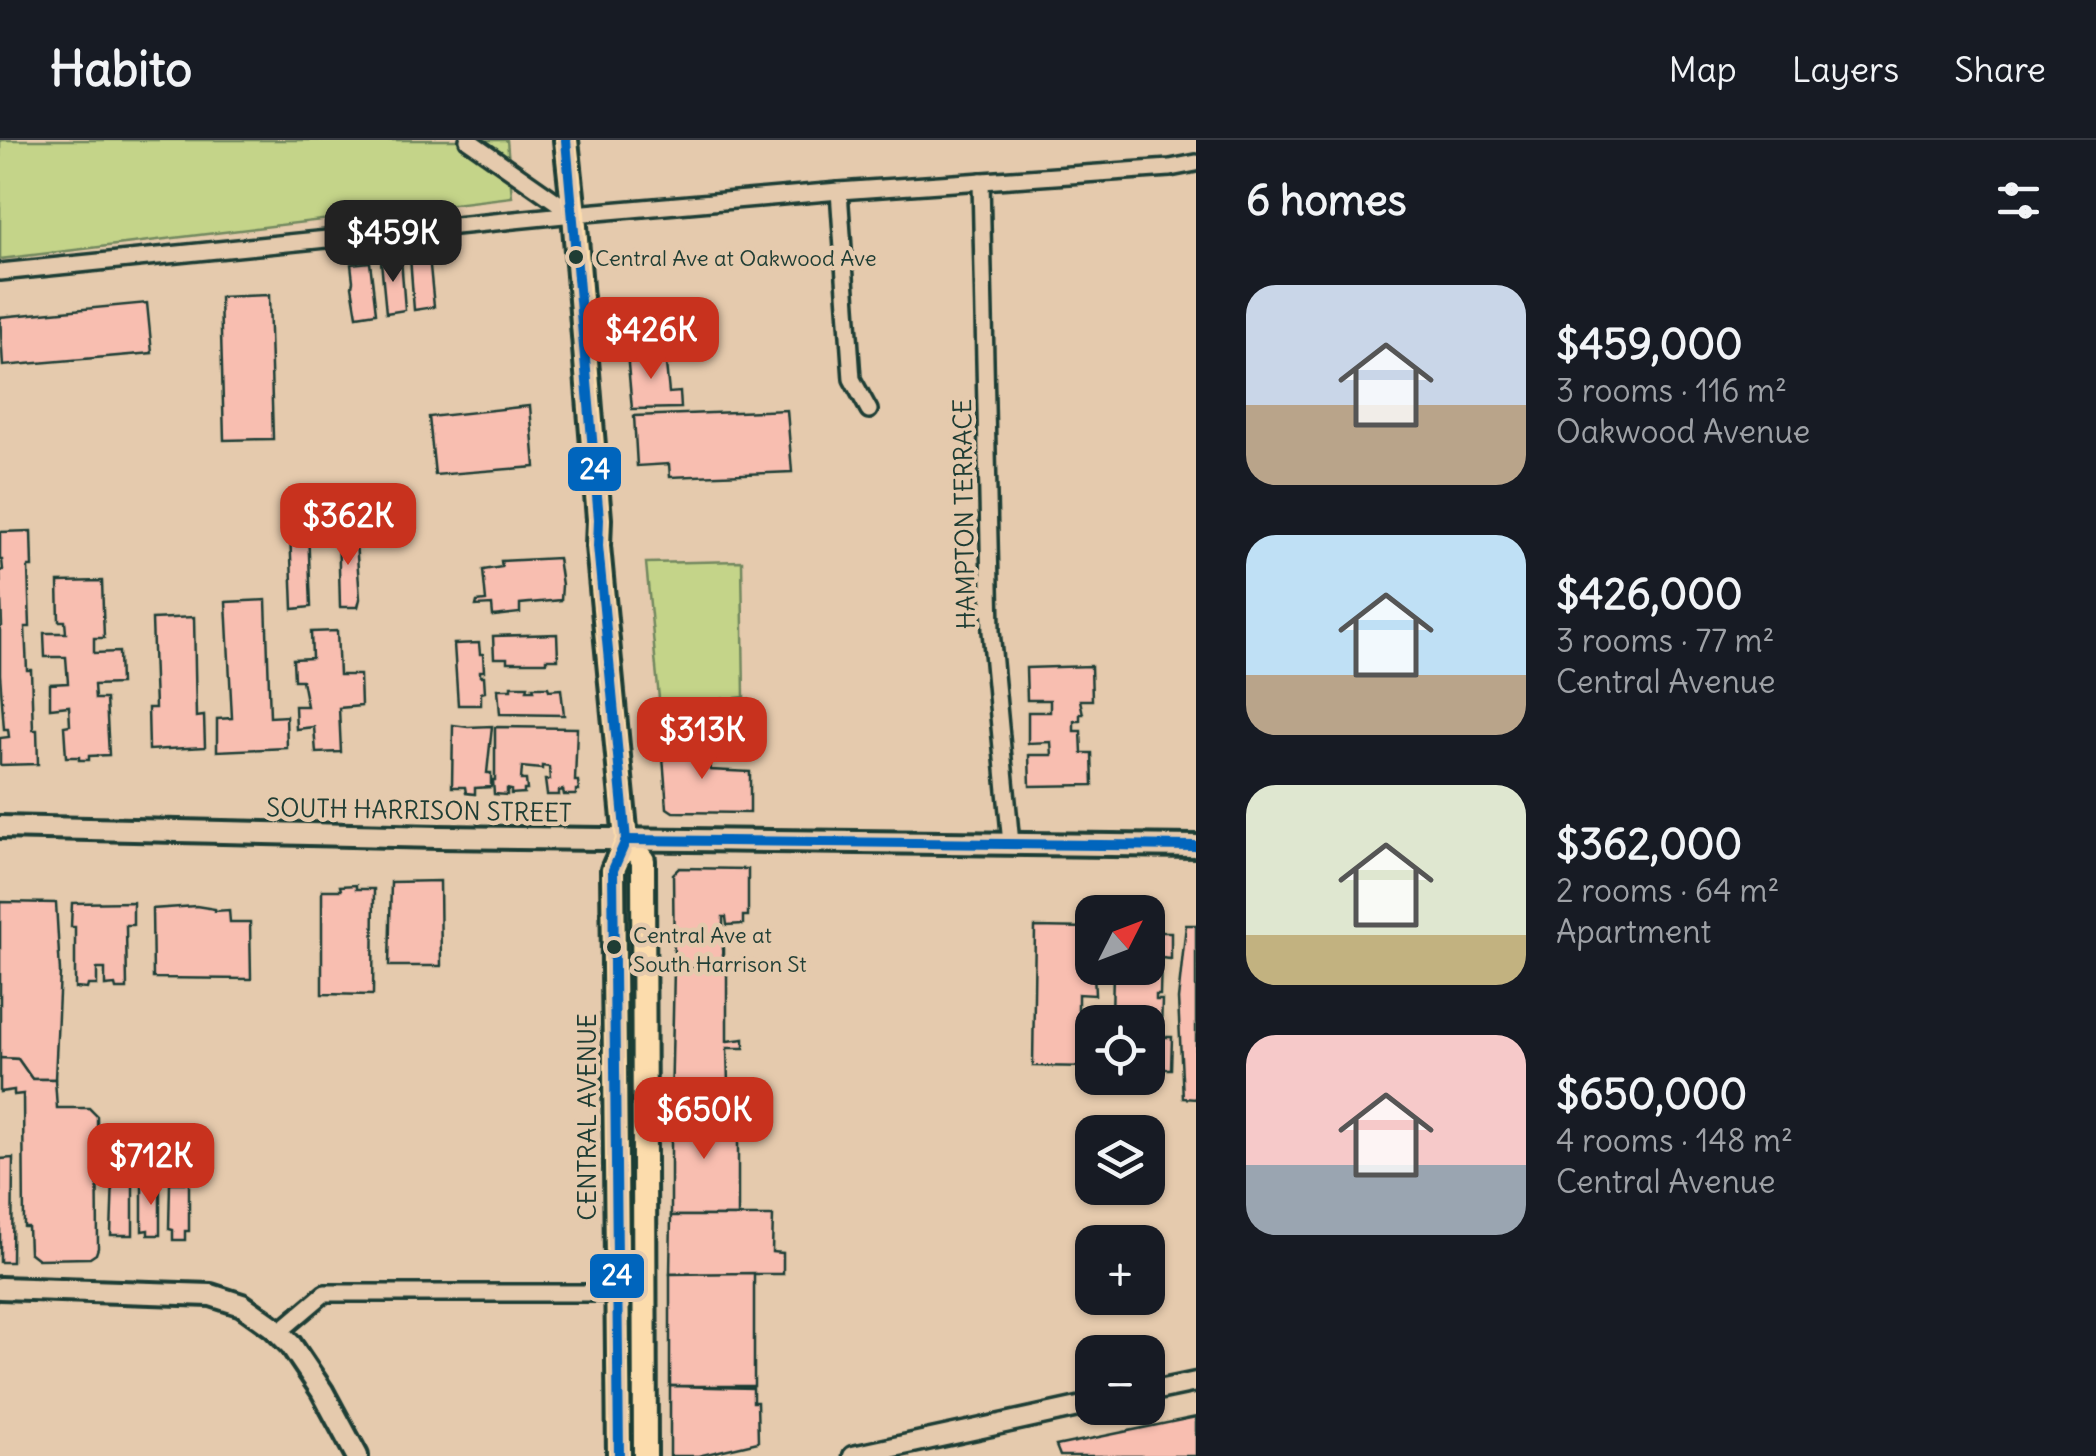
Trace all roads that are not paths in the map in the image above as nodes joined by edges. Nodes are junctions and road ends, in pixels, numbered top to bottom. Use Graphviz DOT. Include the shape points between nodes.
graph roads {
  1 [pos="468,140"];
  2 [pos="566,140"];
  3 [pos="1196,162"];
  4 [pos="981,181"];
  5 [pos="839,190"];
  6 [pos="574,214"];
  7 [pos="0,272"];
  8 [pos="869,410"];
  9 [pos="0,826"];
  10 [pos="626,840"];
  11 [pos="1011,844"];
  12 [pos="1196,846"];
  13 [pos="0,1288"];
  14 [pos="616,1293"];
  15 [pos="279,1332"];
  16 [pos="1196,1382"];
  17 [pos="1165,1388"];
  18 [pos="1075,1408"];
  19 [pos="357,1456"];
  20 [pos="619,1456"];
  21 [pos="645,1456"];
  22 [pos="853,1456"];
  1 -- 6 [label="street"];
  2 -- 6 [label="main road, CENTRAL AVENUE"];
  3 -- 4 [label="street"];
  4 -- 5 [label="street"];
  4 -- 11 [label="street, HAMPTON TERRACE" via="991,630"];
  5 -- 6 [label="street"];
  5 -- 8 [label="street" via="852,379"];
  6 -- 7 [label="street"];
  6 -- 10 [label="main road, CENTRAL AVENUE"];
  9 -- 10 [label="main road, SOUTH HARRISON STREET"];
  10 -- 11 [label="main road, SOUTH HARRISON STREET"];
  10 -- 14 [label="main road, CENTRAL AVENUE" via="613,870"];
  10 -- 21 [label="main road, CENTRAL AVENUE" via="643,860"];
  11 -- 12 [label="main road, SOUTH HARRISON STREET"];
  13 -- 15 [label="main road" via="212,1295 242,1305"];
  14 -- 15 [label="street" via="325,1293"];
  14 -- 20 [label="main road, CENTRAL AVENUE"];
  15 -- 19 [label="main road"];
  16 -- 17 [label="street"];
  18 -- 22 [label="street"];
}
